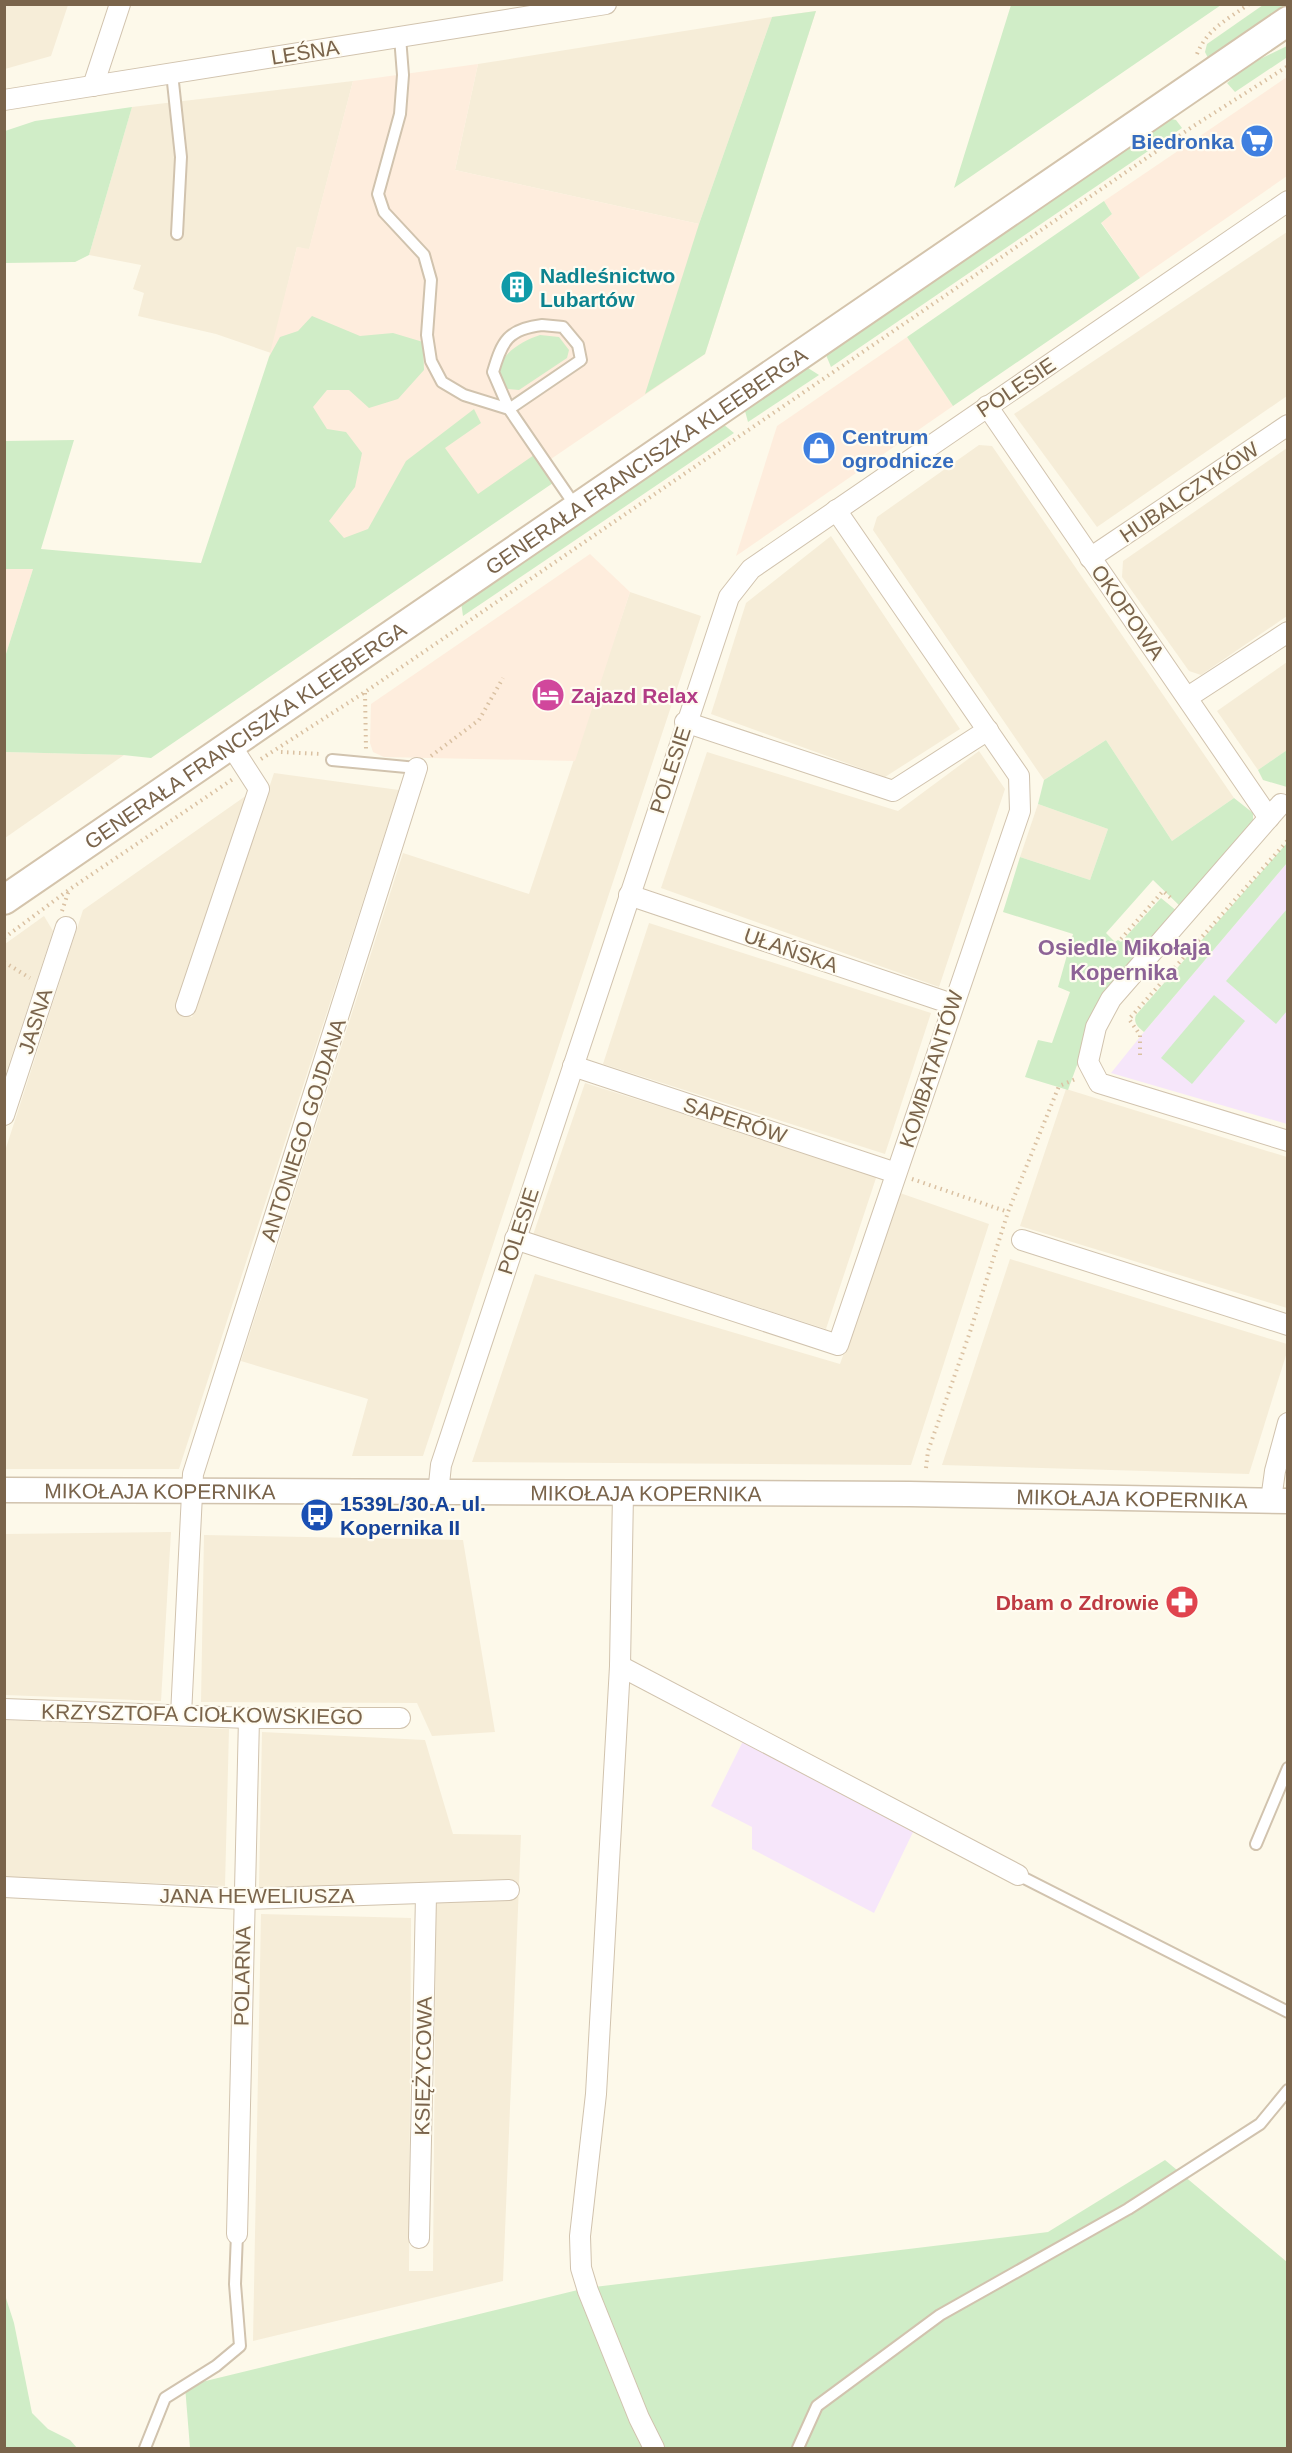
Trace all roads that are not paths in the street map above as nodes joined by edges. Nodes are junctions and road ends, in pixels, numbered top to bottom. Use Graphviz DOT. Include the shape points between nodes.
graph roads {
  1 [pos="120,4"];
  2 [pos="606,4"];
  3 [pos="575,7"];
  4 [pos="1287,21"];
  5 [pos="400,37"];
  6 [pos="172,73"];
  7 [pos="93,86"];
  8 [pos="4,100"];
  9 [pos="1287,201"];
  10 [pos="177,234"];
  11 [pos="987,406"];
  12 [pos="510,409"];
  13 [pos="1287,425"];
  14 [pos="576,507"];
  15 [pos="836,510"];
  16 [pos="1090,558"];
  17 [pos="1287,632"];
  18 [pos="1188,697"];
  19 [pos="685,722"];
  20 [pos="988,730"];
  21 [pos="230,744"];
  22 [pos="332,760"];
  23 [pos="417,768"];
  24 [pos="629,895"];
  25 [pos="4,900"];
  26 [pos="66,927"];
  27 [pos="952,1004"];
  28 [pos="186,1006"];
  29 [pos="573,1066"];
  30 [pos="4,1115"];
  31 [pos="1287,1141"];
  32 [pos="896,1173"];
  33 [pos="515,1239"];
  34 [pos="1022,1240"];
  35 [pos="1287,1326"];
  36 [pos="1287,1423"];
  37 [pos="4,1490"];
  38 [pos="192,1492"];
  39 [pos="623,1493"];
  40 [pos="438,1494"];
  41 [pos="1279,1500"];
  42 [pos="620,1666"];
  43 [pos="4,1709"];
  44 [pos="181,1715"];
  45 [pos="249,1718"];
  46 [pos="400,1718"];
  47 [pos="1287,1768"];
  48 [pos="1256,1844"];
  49 [pos="1018,1875"];
  50 [pos="4,1887"];
  51 [pos="508,1890"];
  52 [pos="426,1895"];
  53 [pos="243,1899"];
  54 [pos="1287,2012"];
  55 [pos="1287,2090"];
  56 [pos="237,2234"];
  57 [pos="419,2238"];
  58 [pos="146,2448"];
  59 [pos="654,2448"];
  60 [pos="798,2448"];
  1 -- 7 [label="street"];
  2 -- 3 [label="street, LEŚNA"];
  3 -- 5 [label="street, LEŚNA"];
  4 -- 14 [label="main road, GENERAŁA FRANCISZKA KLEEBERGA"];
  5 -- 6 [label="street, LEŚNA"];
  5 -- 12 [label="lane" via="404,75 400,114 378,194 384,212 424,255 431,280 427,335 431,361 442,382 464,395"];
  6 -- 7 [label="street, LEŚNA"];
  6 -- 10 [label="lane" via="181,157"];
  7 -- 8 [label="street, LEŚNA"];
  9 -- 11 [label="street, POLESIE"];
  11 -- 15 [label="street, POLESIE"];
  11 -- 16 [label="street, OKOPOWA"];
  12 -- 12 [label="lane" via="581,360 578,345 563,327 524,327 507,338 492,372"];
  12 -- 14 [label="lane"];
  13 -- 16 [label="street, HUBALCZYKÓW"];
  14 -- 21 [label="main road, GENERAŁA FRANCISZKA KLEEBERGA"];
  15 -- 19 [label="street, POLESIE" via="751,569 735,588 724,608"];
  15 -- 20 [label="street, KOMBATANTÓW"];
  16 -- 18 [label="street, OKOPOWA"];
  17 -- 18 [label="street"];
  18 -- 31 [label="street, OKOPOWA" via="1275,811 1102,1012 1088,1062 1099,1083"];
  19 -- 20 [label="street" via="893,791"];
  19 -- 24 [label="street, POLESIE"];
  20 -- 27 [label="street, KOMBATANTÓW" via="1018,776 1020,811"];
  21 -- 25 [label="main road, GENERAŁA FRANCISZKA KLEEBERGA"];
  21 -- 28 [label="street" via="259,789"];
  22 -- 23 [label="lane"];
  23 -- 38 [label="street, ANTONIEGO GOJDANA" via="194,1474"];
  24 -- 27 [label="street, UŁAŃSKA"];
  24 -- 29 [label="street, POLESIE"];
  26 -- 30 [label="street, JASNA"];
  27 -- 32 [label="street, KOMBATANTÓW"];
  29 -- 32 [label="street, SAPERÓW"];
  29 -- 33 [label="street, POLESIE"];
  32 -- 33 [label="street, KOMBATANTÓW" via="838,1345"];
  33 -- 40 [label="street, POLESIE" via="441,1465"];
  34 -- 35 [label="street"];
  36 -- 41 [label="street" via="1275,1471"];
  37 -- 38 [label="street, MIKOŁAJA KOPERNIKA"];
  38 -- 40 [label="street, MIKOŁAJA KOPERNIKA"];
  38 -- 44 [label="street"];
  39 -- 40 [label="street, MIKOŁAJA KOPERNIKA"];
  39 -- 41 [label="street, MIKOŁAJA KOPERNIKA"];
  39 -- 42 [label="street"];
  42 -- 49 [label="street"];
  42 -- 59 [label="street" via="596,2094 580,2236 581,2268 630,2397"];
  43 -- 44 [label="street, KRZYSZTOFA CIOŁKOWSKIEGO"];
  44 -- 45 [label="street, KRZYSZTOFA CIOŁKOWSKIEGO"];
  45 -- 46 [label="street, KRZYSZTOFA CIOŁKOWSKIEGO"];
  45 -- 53 [label="street, POLARNA"];
  47 -- 48 [label="lane"];
  49 -- 54 [label="lane"];
  50 -- 53 [label="street, JANA HEWELIUSZA"];
  51 -- 52 [label="street, JANA HEWELIUSZA"];
  52 -- 53 [label="street, JANA HEWELIUSZA"];
  52 -- 57 [label="street, KSIĘŻYCOWA"];
  53 -- 56 [label="street, POLARNA"];
  55 -- 60 [label="lane" via="1260,2124 1128,2210 930,2322 817,2406"];
  56 -- 58 [label="lane" via="235,2284 240,2346 165,2398"];
}
